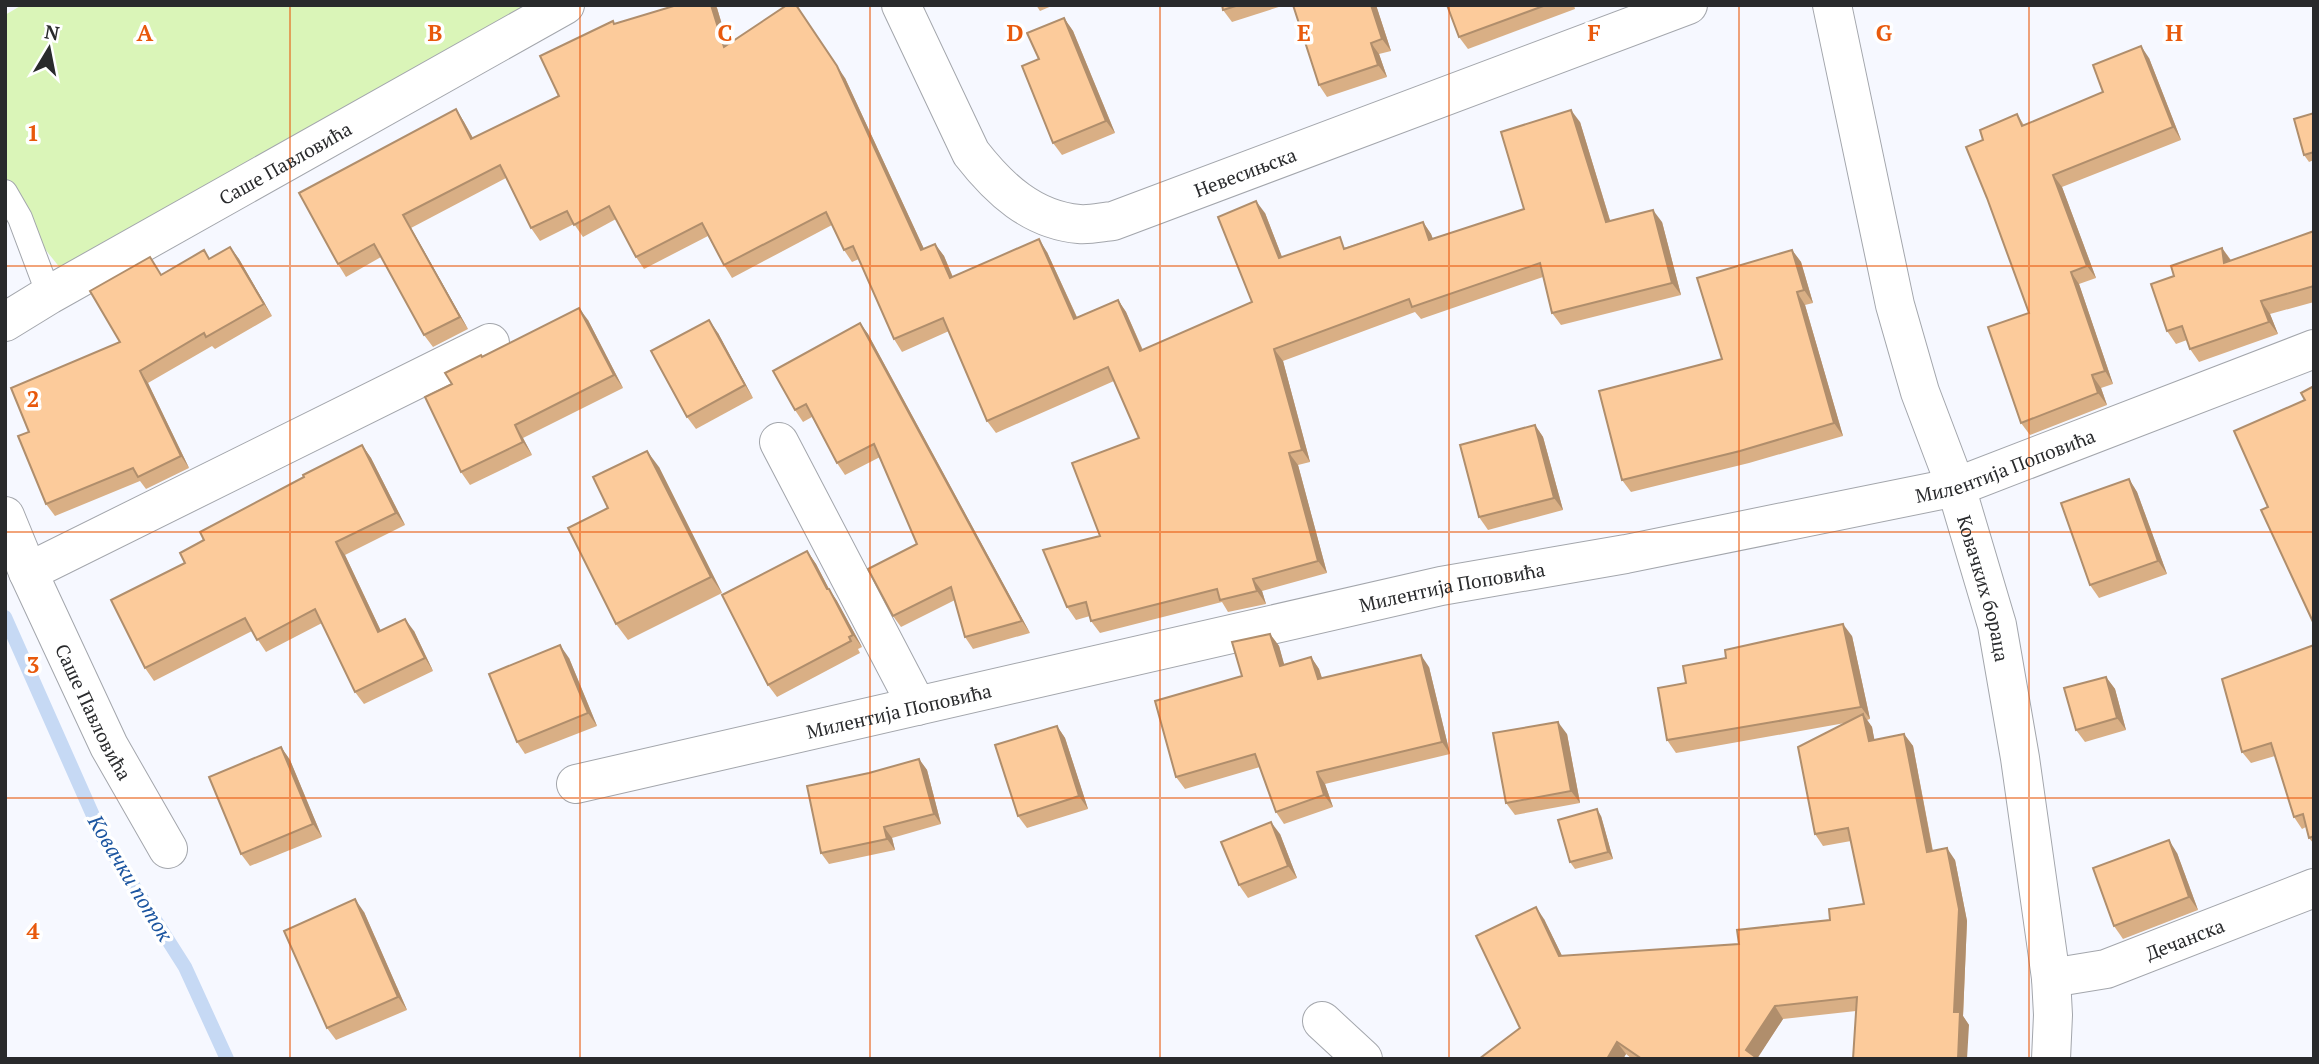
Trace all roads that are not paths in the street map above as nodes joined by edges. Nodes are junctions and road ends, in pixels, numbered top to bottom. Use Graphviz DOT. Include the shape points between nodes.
graph roads {
  1 [pos="565,5"];
  2 [pos="901,5"];
  3 [pos="1688,5"];
  4 [pos="1832,5"];
  5 [pos="5,192"];
  6 [pos="48,295"];
  7 [pos="5,322"];
  8 [pos="490,343"];
  9 [pos="2314,349"];
  10 [pos="779,442"];
  11 [pos="1956,487"];
  12 [pos="5,516"];
  13 [pos="28,572"];
  14 [pos="917,706"];
  15 [pos="576,784"];
  16 [pos="168,849"];
  17 [pos="2314,888"];
  18 [pos="2051,978"];
  19 [pos="1322,1021"];
  20 [pos="1363,1059"];
  21 [pos="2051,1059"];
  1 -- 6 [label="street, Саше Павловића"];
  2 -- 3 [label="street, Невесињска" via="971,153 986,173 1042,216 1080,224 1113,221"];
  4 -- 11 [label="street, Ковачких бораца" via="1895,305 1920,392"];
  5 -- 6 [label="lane" via="20,218"];
  6 -- 7 [label="street, Саше Павловића"];
  8 -- 13 [label="street"];
  9 -- 11 [label="street, Милентија Поповића"];
  10 -- 14 [label="street"];
  11 -- 14 [label="street, Милентија Поповића" via="1441,586"];
  11 -- 18 [label="street, Ковачких бораца" via="1997,625"];
  12 -- 13 [label="street, Саше Павловића"];
  13 -- 16 [label="street, Саше Павловића" via="109,746"];
  14 -- 15 [label="street, Милентија Поповића"];
  17 -- 18 [label="street, Дечанска" via="2106,969"];
  18 -- 21 [label="street, Ковачких бораца"];
  19 -- 20 [label="street"];
}
